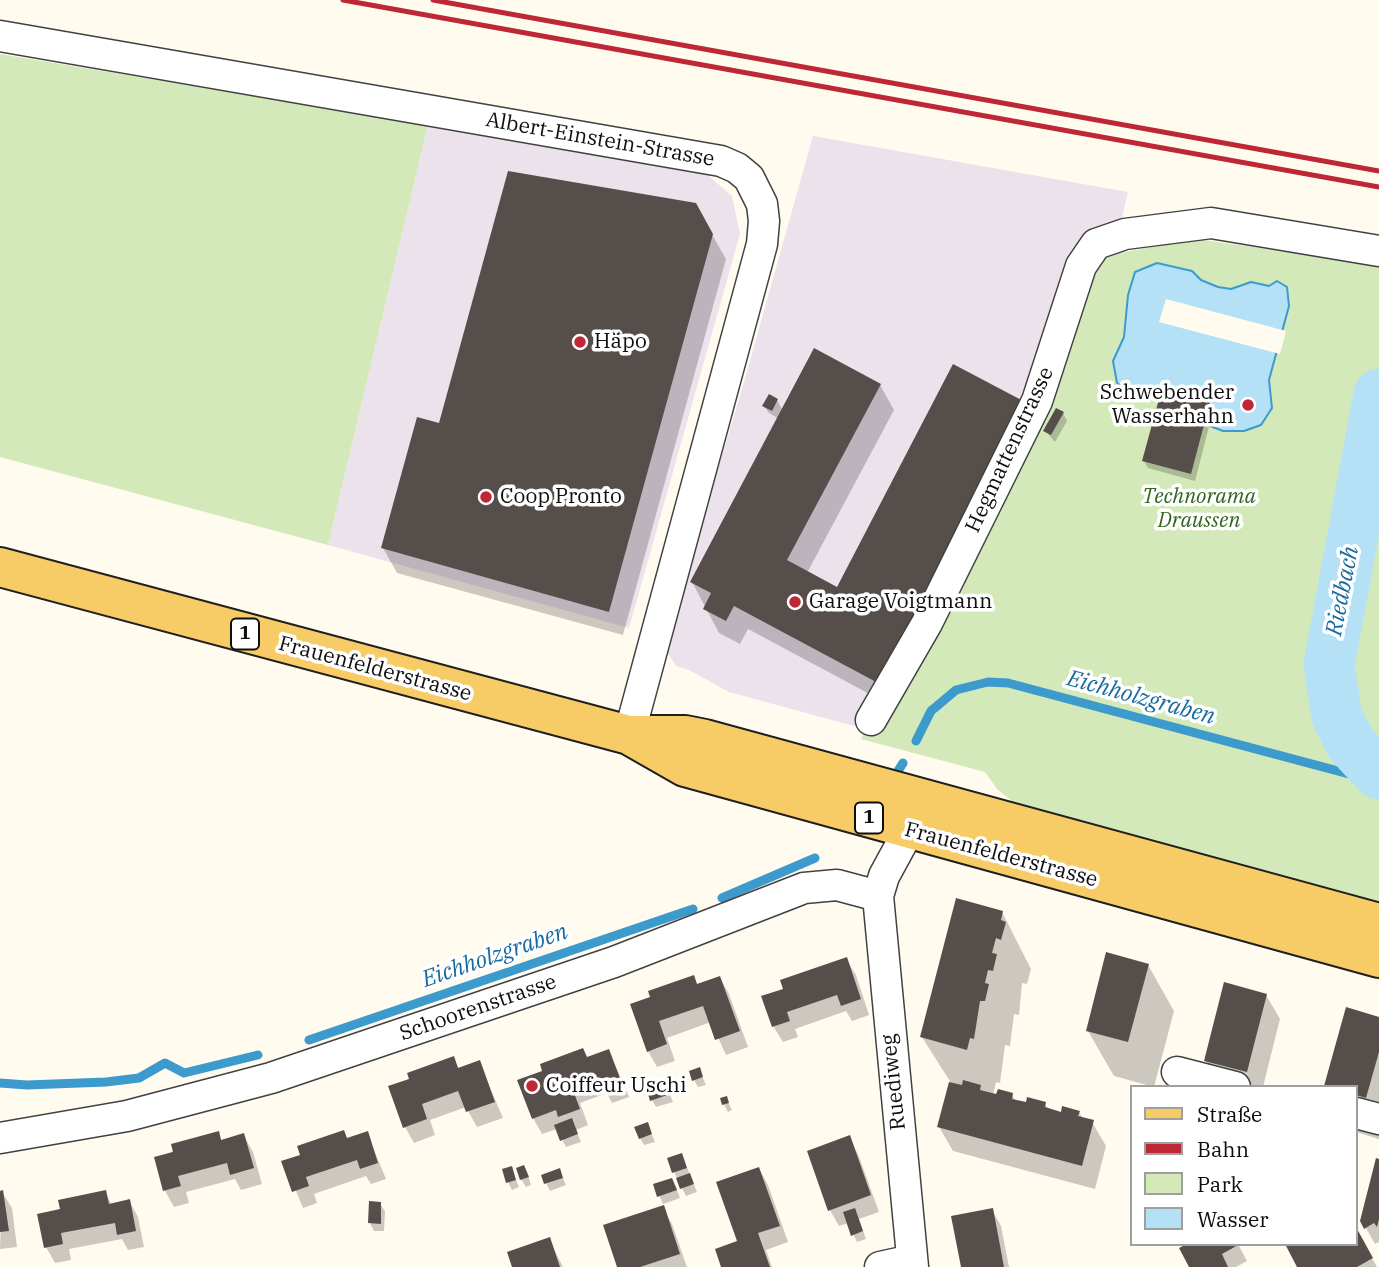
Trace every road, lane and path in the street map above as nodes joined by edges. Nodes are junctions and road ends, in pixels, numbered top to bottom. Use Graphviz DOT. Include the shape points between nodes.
graph roads {
  1 [pos="0,36"];
  2 [pos="1373,250"];
  3 [pos="0,568"];
  4 [pos="871,720"];
  5 [pos="629,735"];
  6 [pos="909,830"];
  7 [pos="878,896"];
  8 [pos="1379,923"];
  9 [pos="1379,958"];
  10 [pos="1177,1072"];
  11 [pos="1227,1085"];
  12 [pos="1358,1114"];
  13 [pos="1379,1119"];
  14 [pos="0,1138"];
  15 [pos="912,1263"];
  16 [pos="880,1267"];
  1 -- 5 [label="street, Albert-Einstein-Strasse" via="722,161 749,178 762,204 761,244"];
  2 -- 4 [label="street, Hegmattenstrasse" via="1211,223 1115,236 1090,250 1037,401 927,623"];
  3 -- 5 [label="main road, Frauenfelderstrasse / 1"];
  5 -- 6 [label="main road, Frauenfelderstrasse / 1" via="685,767"];
  5 -- 8 [label="main road, Frauenfelderstrasse / 1" via="694,736"];
  6 -- 7 [label="street"];
  6 -- 9 [label="main road, Frauenfelderstrasse / 1"];
  7 -- 14 [label="street, Schoorenstrasse" via="837,886 804,888 614,961 271,1078 127,1116"];
  7 -- 15 [label="street, Ruediweg"];
  10 -- 11 [label="street"];
  12 -- 13 [label="street"];
  15 -- 16 [label="street"];
}
